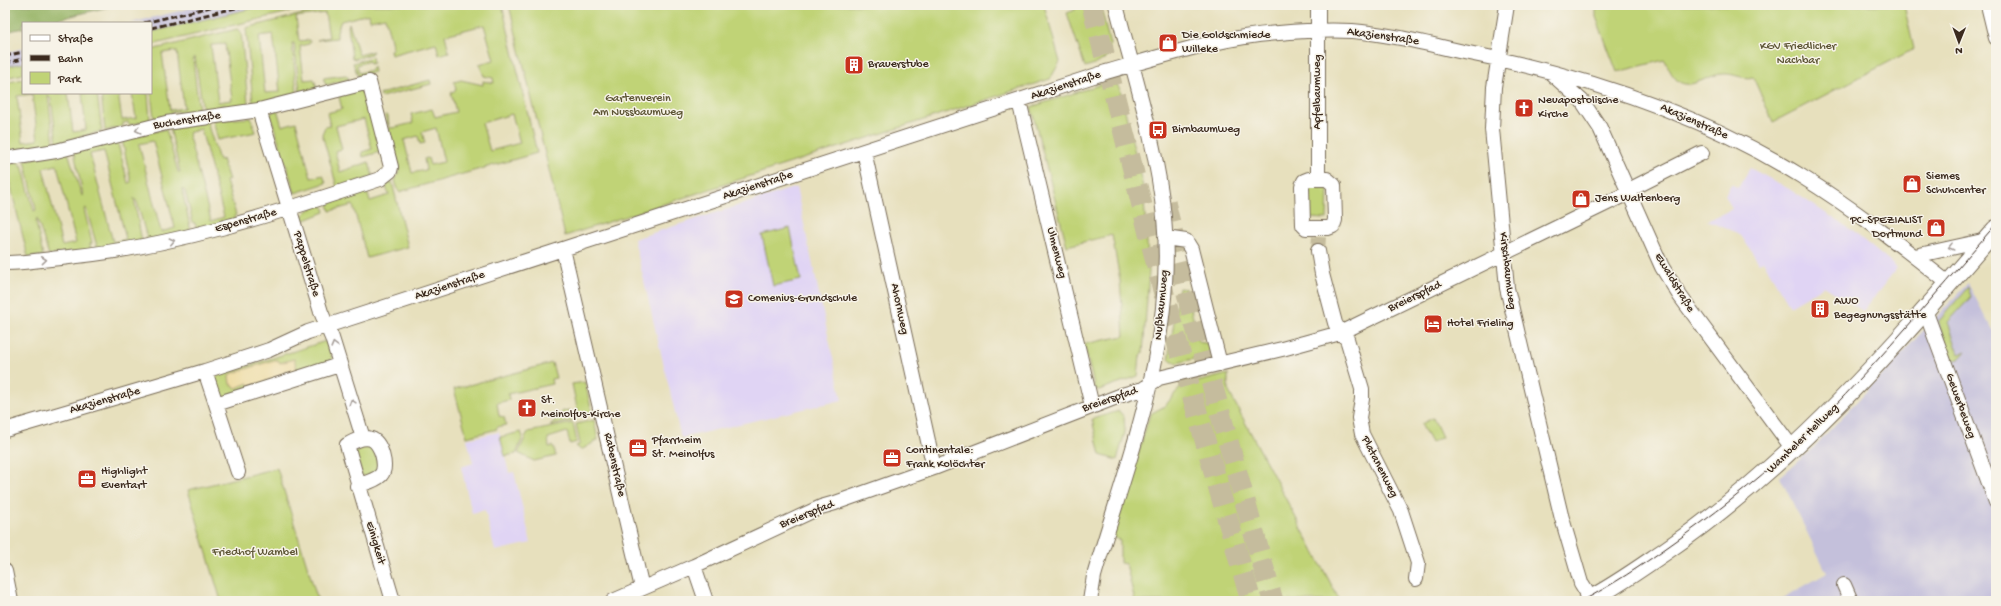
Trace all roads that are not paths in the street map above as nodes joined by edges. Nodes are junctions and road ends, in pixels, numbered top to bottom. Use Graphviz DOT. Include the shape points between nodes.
graph roads {
  1 [pos="1116,5"];
  2 [pos="1318,5"];
  3 [pos="1507,5"];
  4 [pos="1988,5"];
  5 [pos="1318,31"];
  6 [pos="1996,38"];
  7 [pos="1498,58"];
  8 [pos="1131,65"];
  9 [pos="1547,70"];
  10 [pos="369,82"];
  11 [pos="1597,84"];
  12 [pos="1019,101"];
  13 [pos="1582,101"];
  14 [pos="259,110"];
  15 [pos="864,151"];
  16 [pos="1702,153"];
  17 [pos="5,159"];
  18 [pos="1318,179"];
  19 [pos="1627,192"];
  20 [pos="289,208"];
  21 [pos="1991,234"];
  22 [pos="1165,238"];
  23 [pos="563,249"];
  24 [pos="1318,251"];
  25 [pos="1503,253"];
  26 [pos="1915,256"];
  27 [pos="5,263"];
  28 [pos="1948,283"];
  29 [pos="1925,310"];
  30 [pos="326,326"];
  31 [pos="1340,333"];
  32 [pos="1220,364"];
  33 [pos="340,365"];
  34 [pos="205,371"];
  35 [pos="1151,382"];
  36 [pos="216,404"];
  37 [pos="1092,406"];
  38 [pos="5,430"];
  39 [pos="363,438"];
  40 [pos="1793,449"];
  41 [pos="934,468"];
  42 [pos="238,472"];
  43 [pos="357,486"];
  44 [pos="1996,502"];
  45 [pos="694,566"];
  46 [pos="5,571"];
  47 [pos="1416,579"];
  48 [pos="1844,585"];
  49 [pos="642,588"];
  50 [pos="1589,600"];
  51 [pos="11,601"];
  52 [pos="392,601"];
  53 [pos="613,601"];
  54 [pos="706,601"];
  55 [pos="1090,601"];
  56 [pos="1851,601"];
  1 -- 8 [label="street, Nußbaumweg"];
  2 -- 5 [label="street, Apfelbaumweg"];
  3 -- 7 [label="street, Kirschbaumweg"];
  4 -- 6 [label="street"];
  5 -- 7 [label="street, Akazienstraße" via="1352,31 1384,35"];
  5 -- 8 [label="street, Akazienstraße" via="1237,38"];
  5 -- 18 [label="street, Apfelbaumweg"];
  7 -- 9 [label="street, Akazienstraße"];
  7 -- 25 [label="street, Kirschbaumweg" via="1492,129"];
  8 -- 12 [label="street, Akazienstraße"];
  8 -- 22 [label="street, Nußbaumweg" via="1158,174"];
  9 -- 11 [label="street, Akazienstraße"];
  9 -- 13 [label="street, Ewaldstraße"];
  10 -- 14 [label="street, Buchenstraße"];
  10 -- 20 [label="street, Espenstraße" via="390,160 390,171 380,179"];
  11 -- 13 [label="street" via="1587,90"];
  11 -- 26 [label="street, Akazienstraße" via="1688,118 1801,175 1860,214"];
  12 -- 15 [label="street, Akazienstraße"];
  12 -- 37 [label="street, Ulmenweg"];
  13 -- 19 [label="street, Ewaldstraße" via="1600,128"];
  14 -- 17 [label="street, Buchenstraße, one-way" via="166,123 56,151"];
  14 -- 20 [label="street, Pappelstraße"];
  15 -- 23 [label="street, Akazienstraße"];
  15 -- 41 [label="street, Ahornweg"];
  16 -- 19 [label="street, Breierspfad"];
  18 -- 18 [label="street" via="1327,179 1334,186 1333,226 1319,232 1306,228 1302,220 1302,186 1304,181"];
  19 -- 25 [label="street, Breierspfad"];
  19 -- 40 [label="street, Ewaldstraße" via="1662,267 1680,296"];
  27 -- 20 [label="street, Espenstraße, one-way" via="146,247 209,232"];
  20 -- 30 [label="street, Pappelstraße"];
  21 -- 26 [label="street, one-way"];
  21 -- 28 [label="main road, Wambeler Hellweg"];
  22 -- 32 [label="street" via="1186,241 1191,249"];
  22 -- 35 [label="street, Nußbaumweg" via="1163,318"];
  23 -- 30 [label="street, Akazienstraße"];
  23 -- 49 [label="street, Rabenstraße"];
  24 -- 31 [label="street" via="1322,274"];
  25 -- 31 [label="street, Breierspfad"];
  25 -- 50 [label="street, Kirschbaumweg" via="1511,307 1558,503 1581,583"];
  26 -- 28 [label="street, Akazienstraße"];
  28 -- 29 [label="main road, Wambeler Hellweg"];
  29 -- 40 [label="main road, Wambeler Hellweg" via="1842,401"];
  29 -- 44 [label="street, Gewerbeweg"];
  33 -- 30 [label="street, one-way"];
  30 -- 34 [label="street, Akazienstraße" via="269,350"];
  31 -- 32 [label="street, Breierspfad"];
  31 -- 47 [label="street, Platanenweg" via="1347,339 1362,389 1359,418 1362,434 1401,511 1418,564"];
  32 -- 35 [label="street, Breierspfad" via="1158,378"];
  33 -- 36 [label="street"];
  39 -- 33 [label="street, one-way"];
  34 -- 36 [label="street"];
  34 -- 38 [label="street, Akazienstraße"];
  35 -- 37 [label="street, Breierspfad" via="1143,389"];
  35 -- 55 [label="street, Nußbaumweg" via="1094,576"];
  36 -- 42 [label="street"];
  37 -- 41 [label="street, Breierspfad"];
  39 -- 43 [label="street, Einigkeit" via="347,445"];
  39 -- 43 [label="street" via="369,438 379,446 384,468 381,475"];
  40 -- 50 [label="main road, Wambeler Hellweg" via="1715,516 1641,568"];
  41 -- 45 [label="street, Breierspfad" via="821,507"];
  43 -- 52 [label="street, Einigkeit"];
  45 -- 49 [label="street, Breierspfad"];
  45 -- 54 [label="street"];
  46 -- 51 [label="street"];
  48 -- 56 [label="street"];
  49 -- 53 [label="street, Breierspfad"];
}
